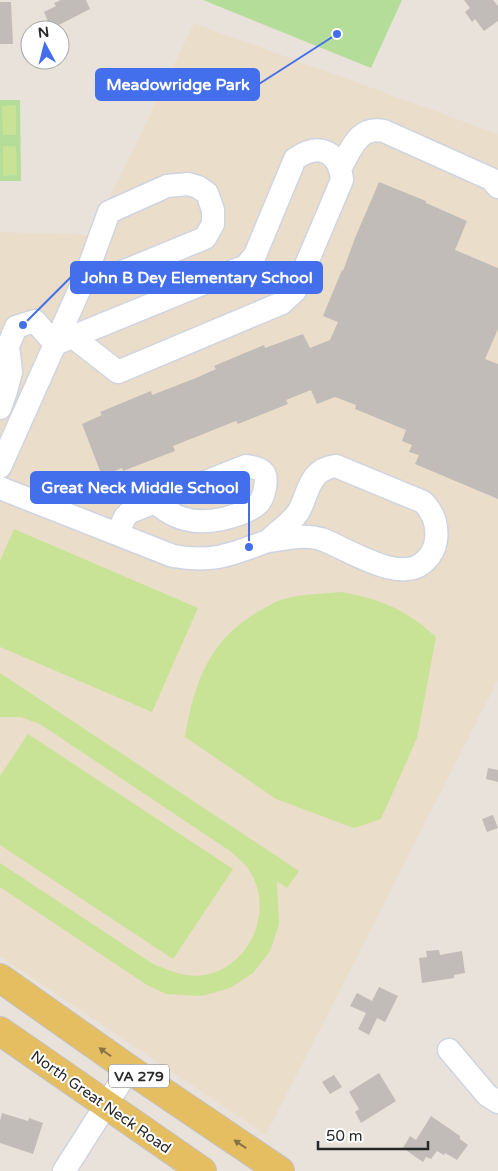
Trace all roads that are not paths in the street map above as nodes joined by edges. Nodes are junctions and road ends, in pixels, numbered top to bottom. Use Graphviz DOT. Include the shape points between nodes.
graph roads {
  1 [pos="341,167"];
  2 [pos="498,187"];
  3 [pos="86,275"];
  4 [pos="64,340"];
  5 [pos="0,408"];
  6 [pos="0,467"];
  7 [pos="0,488"];
  8 [pos="155,503"];
  9 [pos="116,534"];
  10 [pos="268,541"];
  11 [pos="0,978"];
  12 [pos="0,1032"];
  13 [pos="449,1050"];
  14 [pos="129,1069"];
  15 [pos="498,1102"];
  16 [pos="106,1106"];
  17 [pos="64,1171"];
  18 [pos="202,1171"];
  19 [pos="280,1171"];
  1 -- 2 [label="street" via="360,135 366,131 384,130 491,179"];
  1 -- 4 [label="street" via="326,152 302,154 295,160 255,255 246,266"];
  1 -- 4 [label="street" via="342,180 295,291 282,303 118,372"];
  3 -- 3 [label="street" via="96,280 106,279 205,238 213,224 213,210 207,193 188,184 176,184 110,212"];
  3 -- 4 [label="street"];
  4 -- 5 [label="street" via="35,320 16,327 8,346 11,372"];
  4 -- 6 [label="street"];
  7 -- 9 [label="street"];
  8 -- 9 [label="street" via="130,512"];
  9 -- 10 [label="street" via="173,556 194,560 230,555"];
  10 -- 10 [label="street" via="320,539 388,568 402,570 423,564 435,546 437,533 435,518 423,502 336,466 317,475 298,513"];
  14 -- 11 [label="main road, VA 279, one-way"];
  12 -- 16 [label="main road, North Great Neck Road / VA 279"];
  13 -- 15 [label="street" via="487,1095"];
  14 -- 16 [label="street"];
  19 -- 14 [label="main road, VA 279, one-way"];
  16 -- 17 [label="street"];
  16 -- 18 [label="main road, North Great Neck Road / VA 279"];
}
